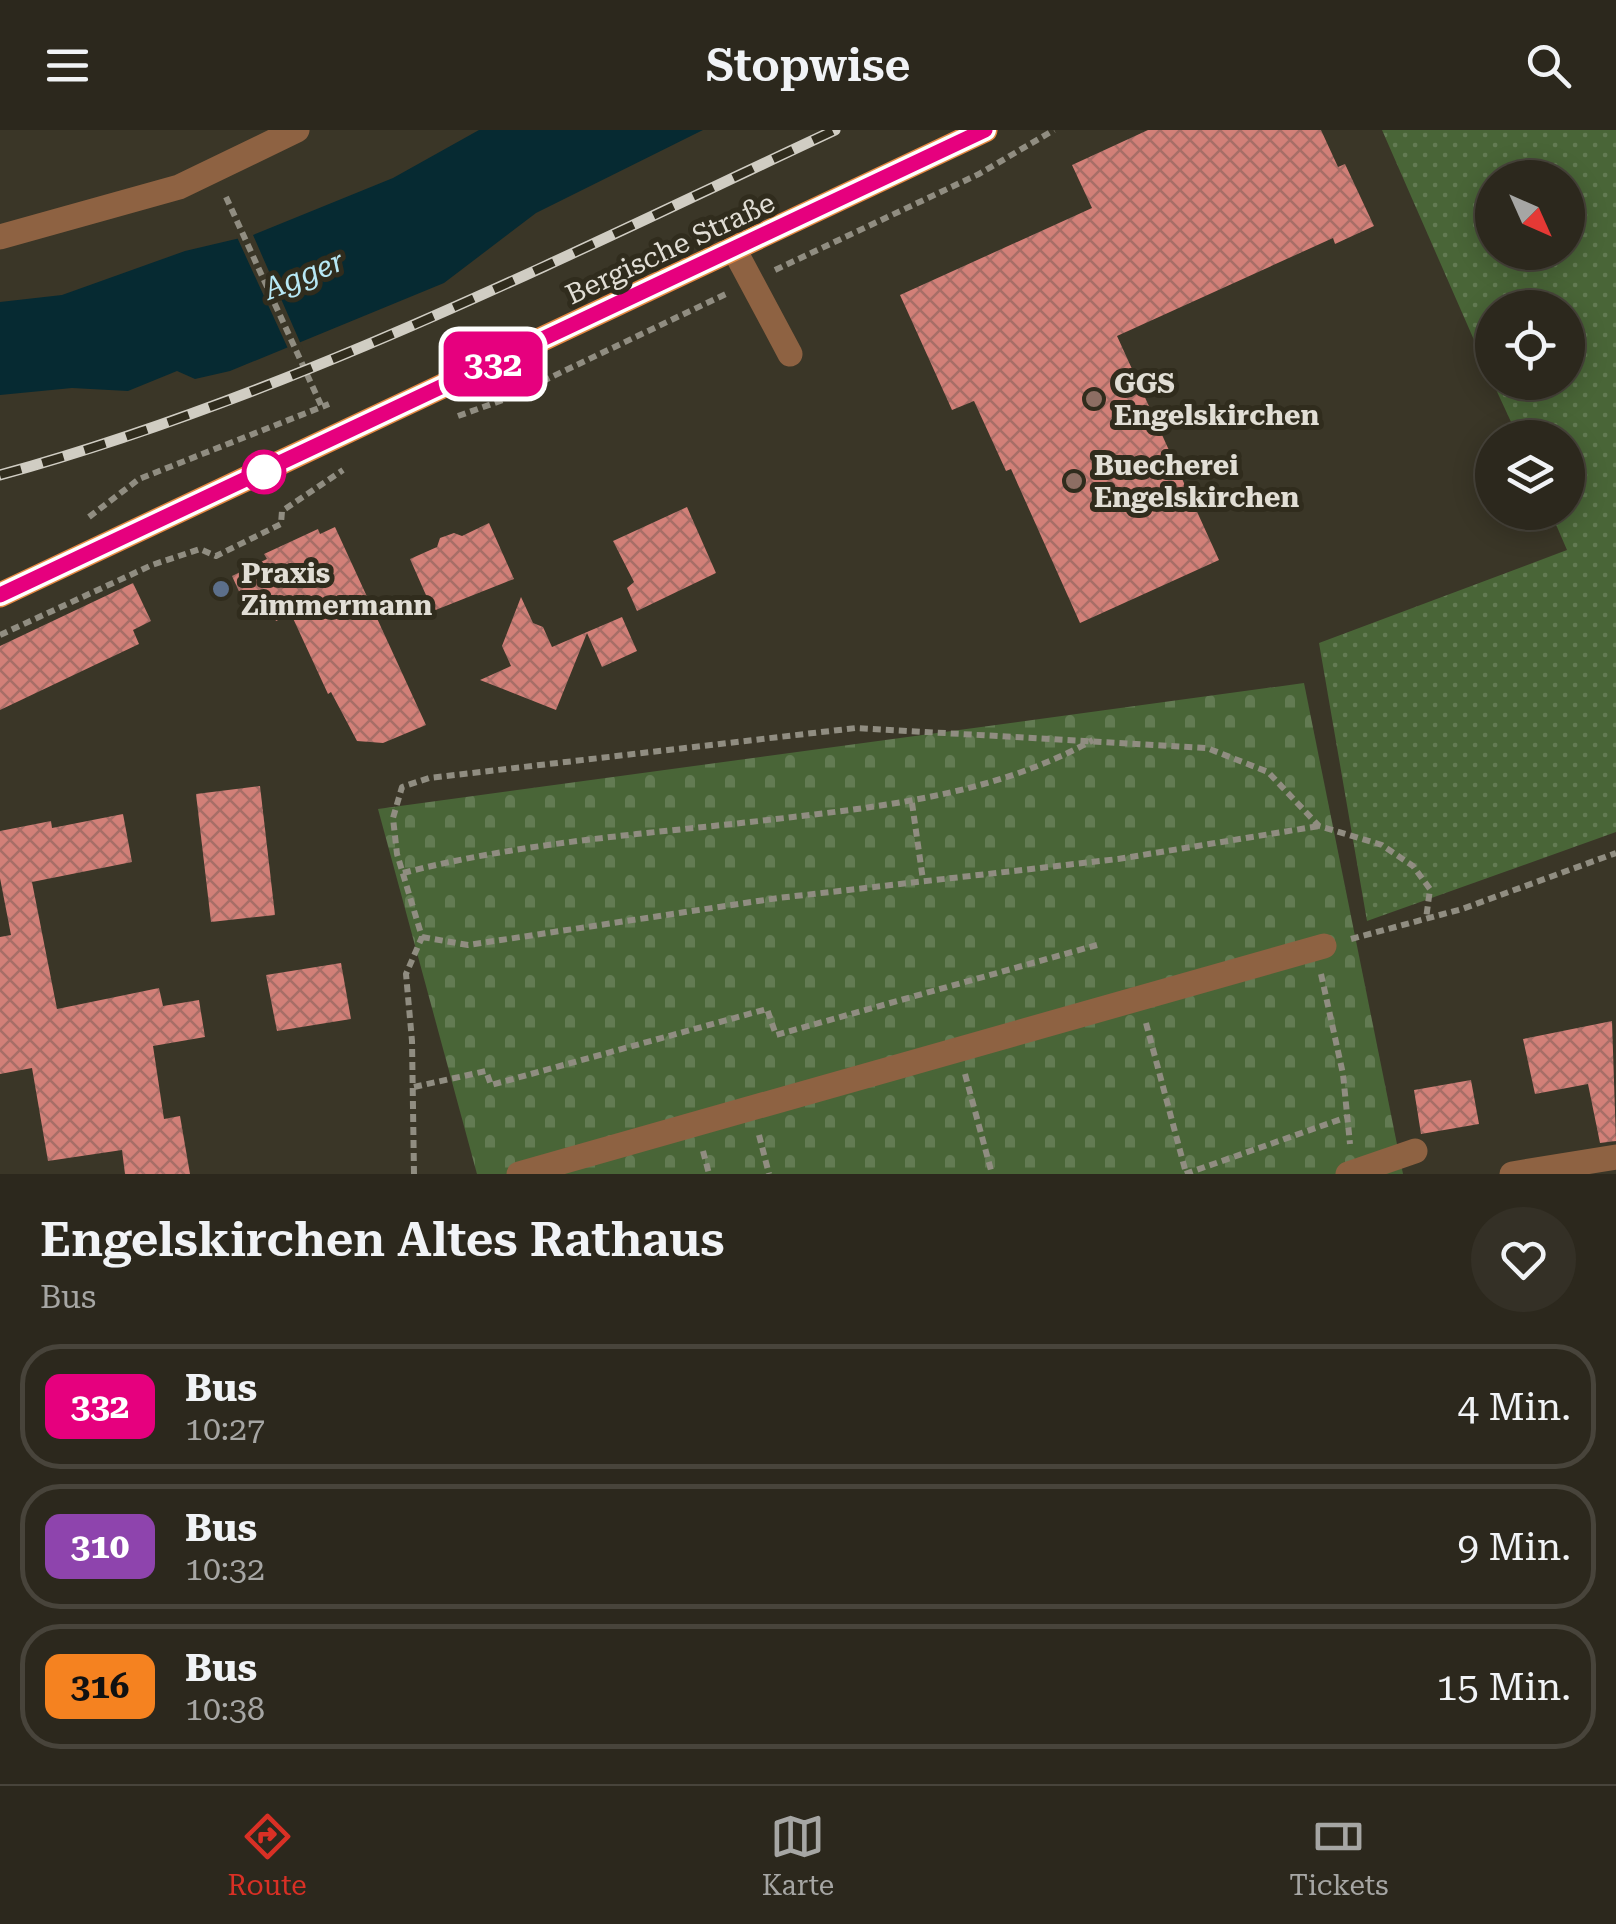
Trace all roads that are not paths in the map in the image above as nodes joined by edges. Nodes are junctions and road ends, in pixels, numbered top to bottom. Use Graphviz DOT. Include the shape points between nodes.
graph roads {
  1 [pos="297,130"];
  2 [pos="985,130"];
  3 [pos="0,237"];
  4 [pos="735,252"];
  5 [pos="790,354"];
  6 [pos="0,595"];
  7 [pos="1320,948"];
  8 [pos="1414,1150"];
  9 [pos="1616,1157"];
  10 [pos="1349,1173"];
  11 [pos="519,1174"];
  12 [pos="1512,1174"];
  1 -- 3 [label="street" via="179,186"];
  2 -- 4 [label="main road, Bergische Straße"];
  4 -- 5 [label="street"];
  4 -- 6 [label="main road, Bergische Straße"];
  7 -- 11 [label="street"];
  8 -- 10 [label="street"];
  9 -- 12 [label="street"];
}
